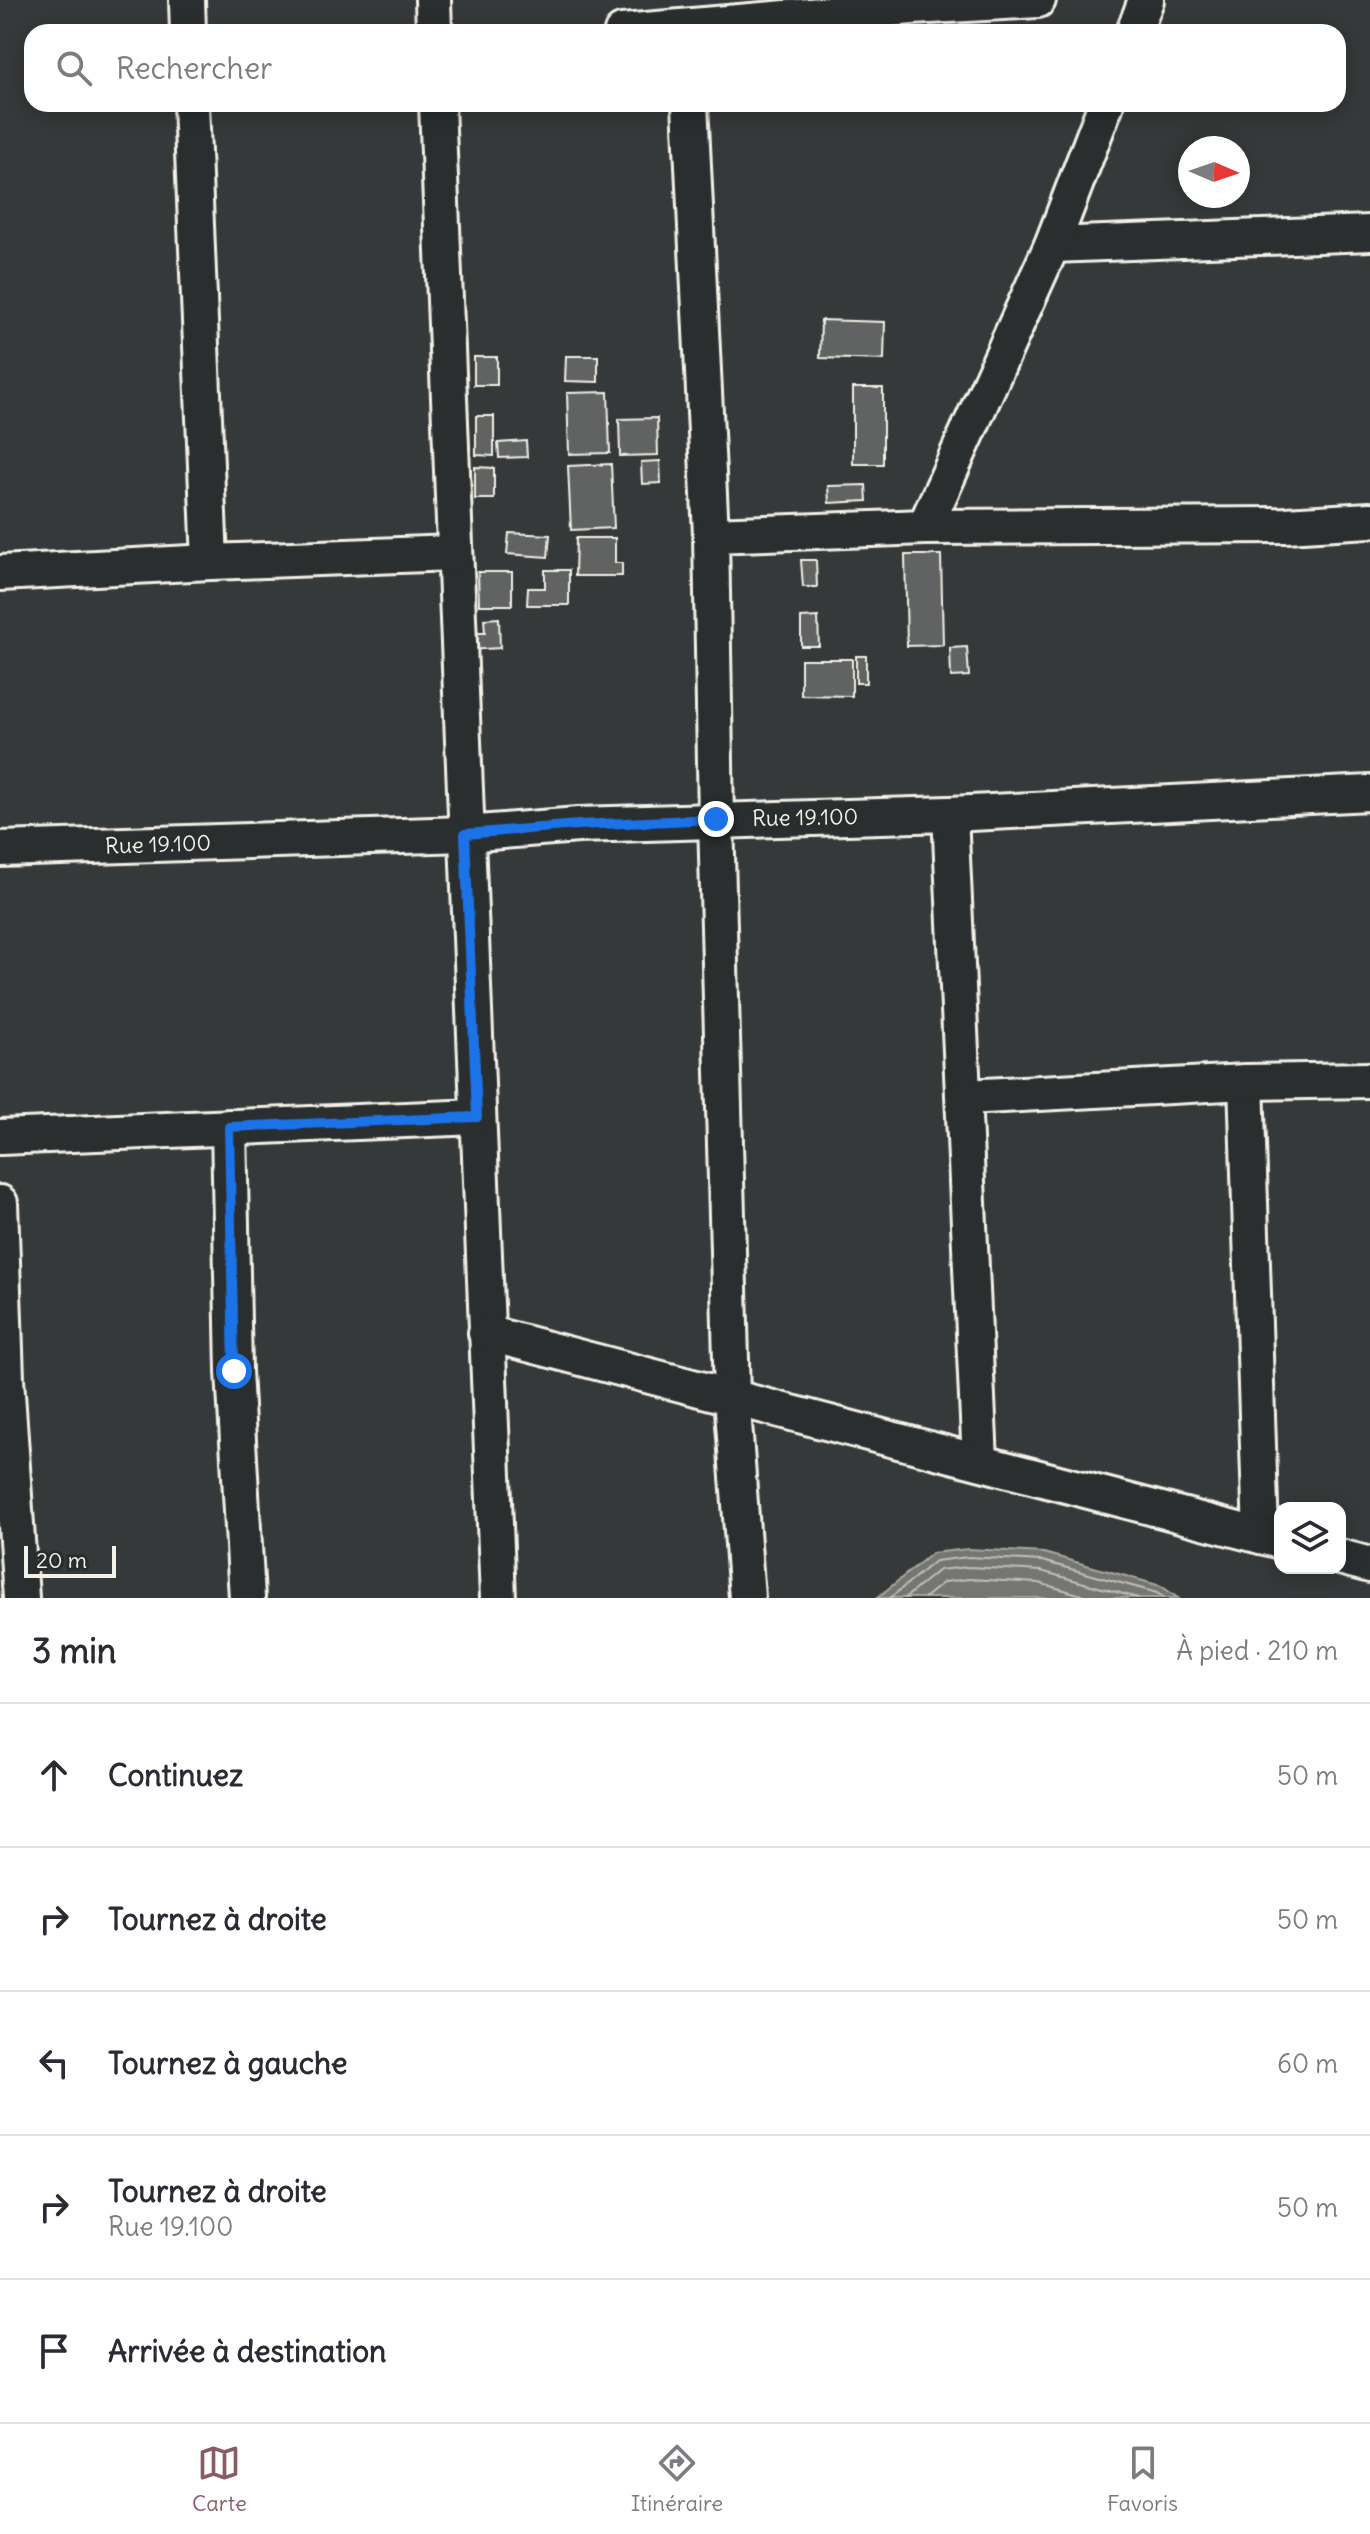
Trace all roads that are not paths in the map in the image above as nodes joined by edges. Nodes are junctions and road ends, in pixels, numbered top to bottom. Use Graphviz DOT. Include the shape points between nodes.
graph roads {
  1 [pos="187,0"];
  2 [pos="433,0"];
  3 [pos="1038,0"];
  4 [pos="1146,0"];
  5 [pos="912,3"];
  6 [pos="685,20"];
  7 [pos="188,24"];
  8 [pos="434,24"];
  9 [pos="664,24"];
  10 [pos="1137,24"];
  11 [pos="191,112"];
  12 [pos="437,112"];
  13 [pos="690,112"];
  14 [pos="1103,112"];
  15 [pos="1370,233"];
  16 [pos="1052,245"];
  17 [pos="1370,520"];
  18 [pos="925,527"];
  19 [pos="711,535"];
  20 [pos="454,553"];
  21 [pos="210,562"];
  22 [pos="0,573"];
  23 [pos="1370,793"];
  24 [pos="950,814"];
  25 [pos="716,819"];
  26 [pos="465,834"];
  27 [pos="0,849"];
  28 [pos="1370,1080"];
  29 [pos="1246,1082"];
  30 [pos="965,1097"];
  31 [pos="477,1117"];
  32 [pos="229,1127"];
  33 [pos="0,1137"];
  34 [pos="0,1203"];
  35 [pos="486,1333"];
  36 [pos="3,1379"];
  37 [pos="732,1396"];
  38 [pos="980,1462"];
  39 [pos="1271,1538"];
  40 [pos="1346,1559"];
  41 [pos="1370,1565"];
  42 [pos="21,1598"];
  43 [pos="247,1598"];
  44 [pos="498,1598"];
  45 [pos="747,1598"];
  1 -- 7 [label="street"];
  2 -- 8 [label="street"];
  3 -- 5 [label="street"];
  4 -- 10 [label="street"];
  5 -- 6 [label="street"];
  6 -- 9 [label="street"];
  11 -- 21 [label="street"];
  12 -- 20 [label="street"];
  13 -- 19 [label="street"];
  14 -- 16 [label="street"];
  15 -- 16 [label="street"];
  16 -- 18 [label="street"];
  17 -- 18 [label="street"];
  18 -- 19 [label="street"];
  19 -- 25 [label="street"];
  20 -- 21 [label="street"];
  20 -- 26 [label="street"];
  21 -- 22 [label="street"];
  23 -- 24 [label="street, Rue 19.100"];
  24 -- 25 [label="street, Rue 19.100"];
  24 -- 30 [label="street"];
  25 -- 26 [label="street, Rue 19.100"];
  25 -- 37 [label="street"];
  26 -- 27 [label="street, Rue 19.100"];
  26 -- 31 [label="street"];
  28 -- 29 [label="street"];
  29 -- 30 [label="street"];
  29 -- 39 [label="street"];
  30 -- 38 [label="street"];
  31 -- 32 [label="street"];
  31 -- 35 [label="street"];
  32 -- 33 [label="street"];
  32 -- 43 [label="street" via="234,1371"];
  34 -- 36 [label="street"];
  35 -- 37 [label="street"];
  35 -- 44 [label="street"];
  36 -- 42 [label="street"];
  37 -- 38 [label="street"];
  37 -- 45 [label="street"];
  38 -- 39 [label="street"];
  40 -- 41 [label="street"];
}
